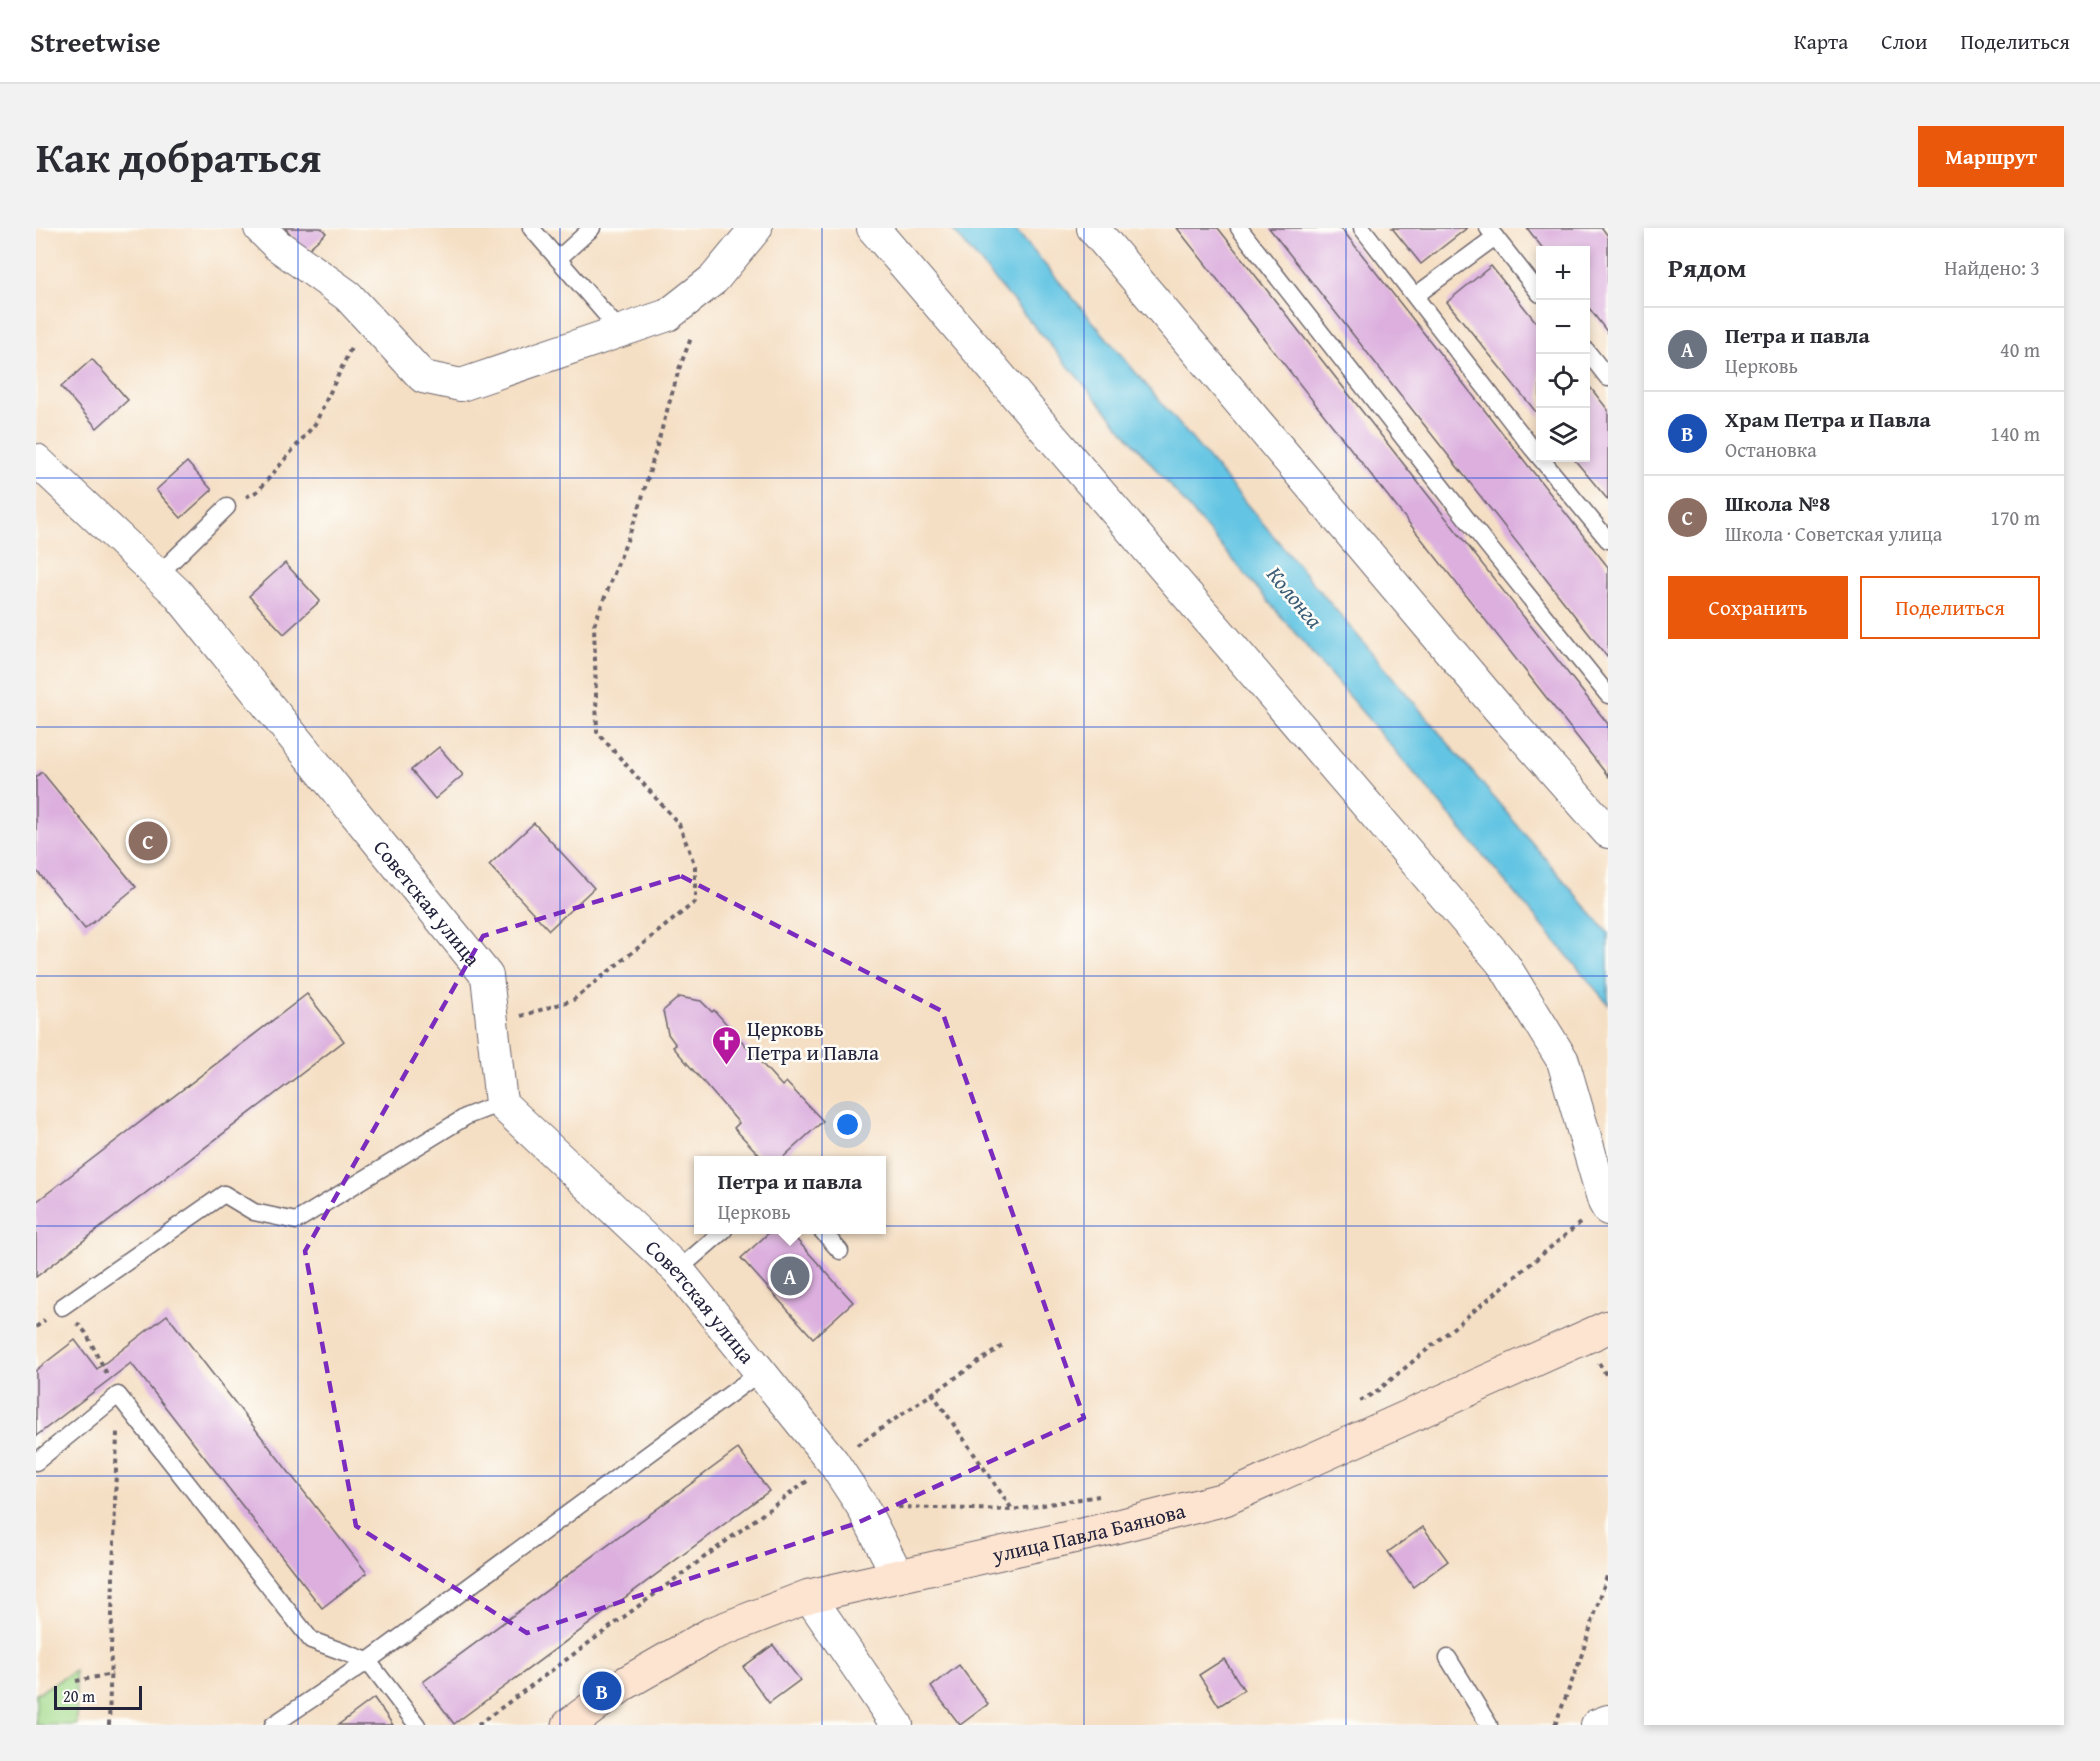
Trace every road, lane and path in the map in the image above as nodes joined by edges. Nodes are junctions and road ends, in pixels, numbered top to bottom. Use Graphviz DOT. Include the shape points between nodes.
graph roads {
  1 [pos="260,228"];
  2 [pos="531,228"];
  3 [pos="592,228"];
  4 [pos="756,228"];
  5 [pos="873,228"];
  6 [pos="1093,228"];
  7 [pos="1239,228"];
  8 [pos="1362,228"];
  9 [pos="1491,233"];
  10 [pos="558,259"];
  11 [pos="1536,289"];
  12 [pos="1415,296"];
  13 [pos="369,319"];
  14 [pos="694,329"];
  15 [pos="621,332"];
  16 [pos="1589,354"];
  17 [pos="1608,378"];
  18 [pos="36,460"];
  19 [pos="227,507"];
  20 [pos="1608,540"];
  21 [pos="158,575"];
  22 [pos="1608,695"];
  23 [pos="1608,832"];
  24 [pos="492,1025"];
  25 [pos="501,1103"];
  26 [pos="1606,1205"];
  27 [pos="719,1234"];
  28 [pos="825,1234"];
  29 [pos="840,1251"];
  30 [pos="678,1270"];
  31 [pos="62,1307"];
  32 [pos="36,1327"];
  33 [pos="1608,1327"];
  34 [pos="1002,1346"];
  35 [pos="760,1372"];
  36 [pos="932,1394"];
  37 [pos="118,1395"];
  38 [pos="1356,1404"];
  39 [pos="36,1462"];
  40 [pos="833,1462"];
  41 [pos="1109,1494"];
  42 [pos="862,1506"];
  43 [pos="1012,1510"];
  44 [pos="1608,1573"];
  45 [pos="898,1576"];
  46 [pos="809,1596"];
  47 [pos="1448,1658"];
  48 [pos="368,1661"];
  49 [pos="112,1674"];
  50 [pos="76,1681"];
  51 [pos="1608,1721"];
  52 [pos="109,1725"];
  53 [pos="273,1725"];
  54 [pos="417,1725"];
  55 [pos="478,1725"];
  56 [pos="569,1725"];
  57 [pos="897,1725"];
  58 [pos="1489,1725"];
  59 [pos="1555,1725"];
  60 [pos="1597,1725"];
  1 -- 13 [label="street" via="348,296"];
  2 -- 10 [label="lane"];
  3 -- 10 [label="lane"];
  4 -- 15 [label="street" via="714,279 668,315"];
  5 -- 26 [label="street" via="1504,965 1563,1060"];
  6 -- 23 [label="street" via="1497,708"];
  7 -- 22 [label="lane"];
  8 -- 12 [label="lane"];
  9 -- 11 [label="lane"];
  9 -- 12 [label="lane"];
  10 -- 15 [label="lane"];
  12 -- 20 [label="lane"];
  13 -- 15 [label="street" via="423,377 461,385"];
  13 -- 19 [label="path" via="348,352 315,424 258,490"];
  14 -- 24 [label="path" via="638,512 594,626 597,732 679,824 695,866 695,902 573,1000"];
  16 -- 17 [label="lane"];
  18 -- 21 [label="street, Советская улица"];
  19 -- 21 [label="lane"];
  21 -- 24 [label="street, Советская улица" via="177,593 487,976"];
  24 -- 25 [label="street, Советская улица"];
  25 -- 30 [label="street, Советская улица"];
  25 -- 31 [label="lane" via="467,1116 296,1221 255,1212 224,1194"];
  26 -- 38 [label="path" via="1376,1392"];
  27 -- 30 [label="lane"];
  28 -- 29 [label="lane"];
  30 -- 35 [label="street, Советская улица"];
  31 -- 32 [label="path"];
  31 -- 37 [label="path" via="86,1333"];
  33 -- 45 [label="main road, улица Павла Баянова" via="1225,1499"];
  34 -- 36 [label="path"];
  35 -- 40 [label="street, Советская улица"];
  35 -- 48 [label="lane"];
  36 -- 40 [label="path"];
  36 -- 43 [label="path"];
  37 -- 39 [label="lane"];
  37 -- 48 [label="lane" via="311,1640"];
  37 -- 49 [label="path"];
  40 -- 42 [label="street, Советская улица"];
  40 -- 55 [label="path"];
  41 -- 43 [label="path"];
  42 -- 43 [label="path"];
  42 -- 45 [label="street, Советская улица"];
  44 -- 59 [label="path"];
  45 -- 46 [label="main road, улица Павла Баянова"];
  46 -- 56 [label="main road, улица Павла Баянова" via="711,1634 624,1684"];
  46 -- 57 [label="street"];
  47 -- 58 [label="lane"];
  48 -- 53 [label="lane"];
  48 -- 54 [label="lane"];
  49 -- 50 [label="path"];
  49 -- 52 [label="path"];
  51 -- 60 [label="street"];
}
